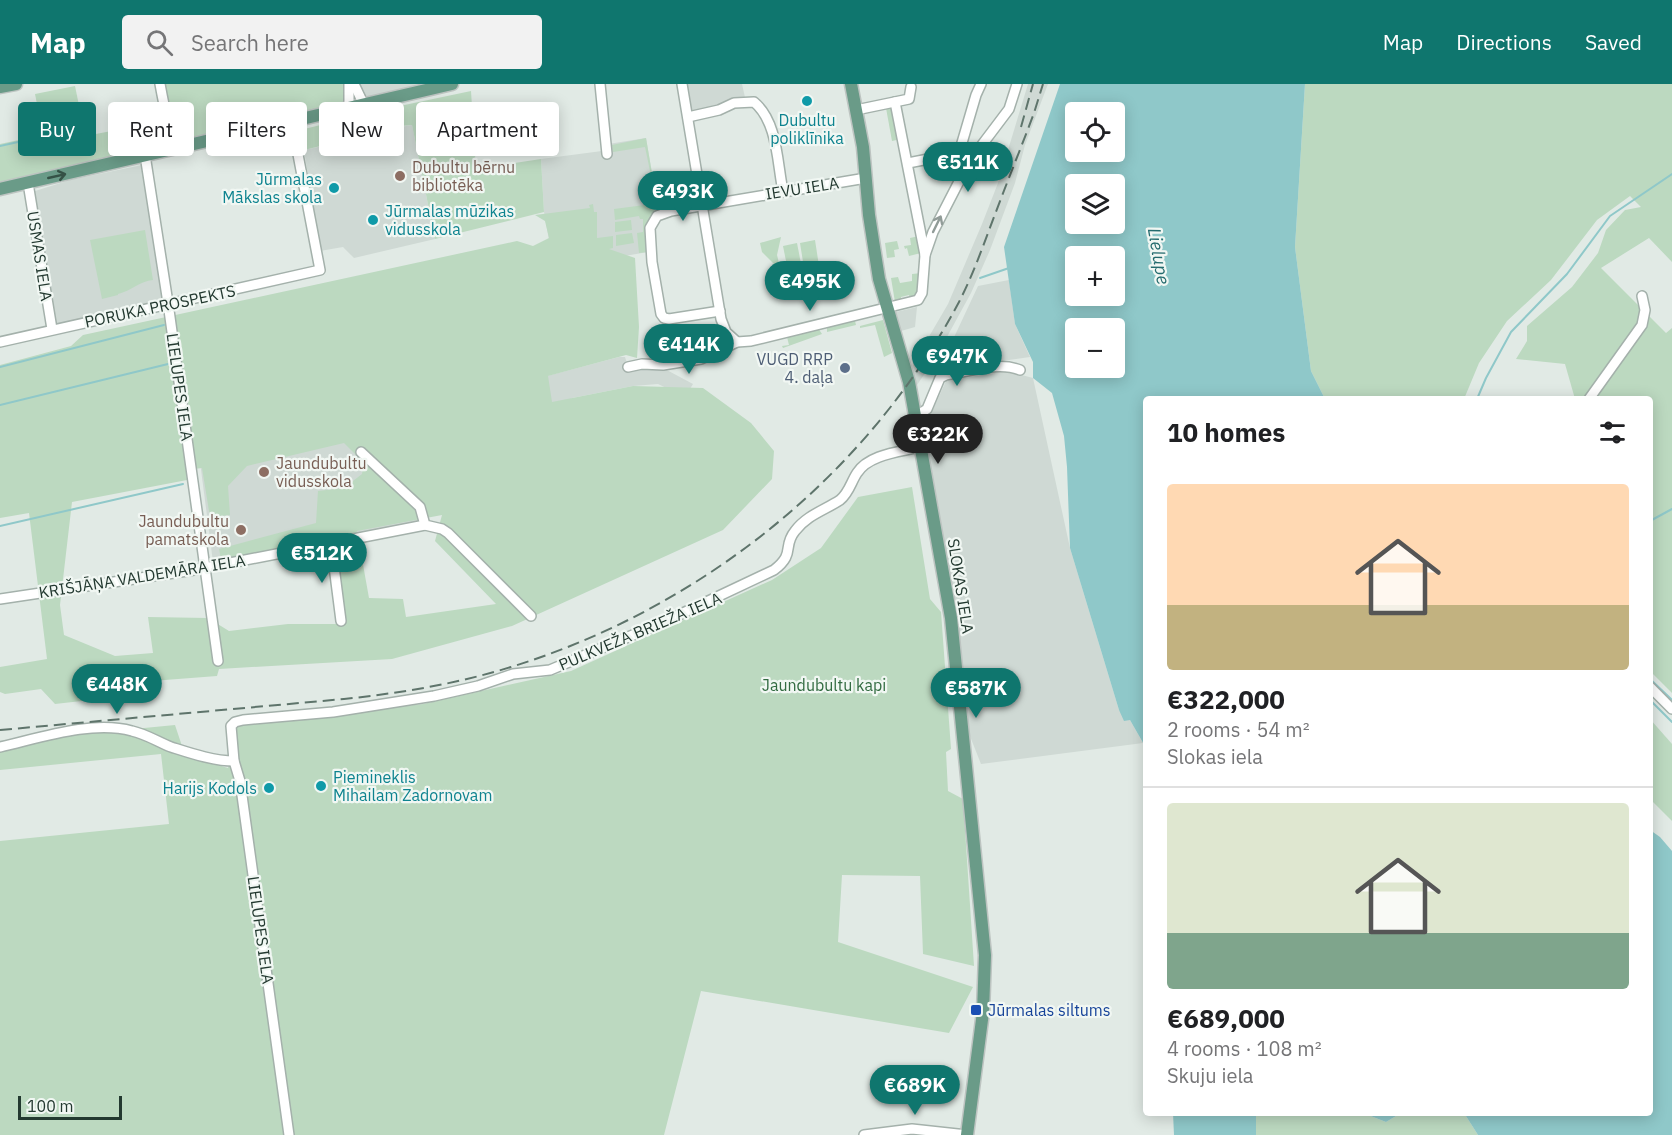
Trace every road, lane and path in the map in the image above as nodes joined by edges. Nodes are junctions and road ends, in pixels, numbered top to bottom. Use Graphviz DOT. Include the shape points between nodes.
graph roads {
  1 [pos="16,84"];
  2 [pos="159,84"];
  3 [pos="349,84"];
  4 [pos="354,84"];
  5 [pos="452,84"];
  6 [pos="600,84"];
  7 [pos="682,84"];
  8 [pos="851,84"];
  9 [pos="981,84"];
  10 [pos="1017,84"];
  11 [pos="0,87"];
  12 [pos="911,87"];
  13 [pos="163,102"];
  14 [pos="349,102"];
  15 [pos="363,102"];
  16 [pos="377,102"];
  17 [pos="896,102"];
  18 [pos="856,110"];
  19 [pos="688,117"];
  20 [pos="959,153"];
  21 [pos="607,154"];
  22 [pos="141,156"];
  23 [pos="145,156"];
  24 [pos="298,156"];
  25 [pos="908,162"];
  26 [pos="969,162"];
  27 [pos="866,178"];
  28 [pos="28,183"];
  29 [pos="0,189"];
  30 [pos="783,191"];
  31 [pos="702,205"];
  32 [pos="925,255"];
  33 [pos="1642,296"];
  34 [pos="168,303"];
  35 [pos="886,307"];
  36 [pos="720,311"];
  37 [pos="52,329"];
  38 [pos="0,342"];
  39 [pos="737,342"];
  40 [pos="628,367"];
  41 [pos="1020,370"];
  42 [pos="1591,396"];
  43 [pos="915,417"];
  44 [pos="920,447"];
  45 [pos="362,452"];
  46 [pos="425,525"];
  47 [pos="331,543"];
  48 [pos="205,568"];
  49 [pos="0,599"];
  50 [pos="531,616"];
  51 [pos="340,621"];
  52 [pos="218,661"];
  53 [pos="1653,690"];
  54 [pos="1672,709"];
  55 [pos="231,726"];
  56 [pos="0,747"];
  57 [pos="234,761"];
  58 [pos="289,1135"];
  59 [pos="864,1135"];
  60 [pos="967,1135"];
  1 -- 11 [label="main road"];
  2 -- 13 [label="street"];
  3 -- 14 [label="street"];
  4 -- 15 [label="street"];
  5 -- 16 [label="main road"];
  6 -- 21 [label="street"];
  7 -- 19 [label="street"];
  8 -- 18 [label="main road, SLOKAS IELA"];
  9 -- 20 [label="street"];
  10 -- 26 [label="street" via="1009,109"];
  12 -- 17 [label="street" via="909,99"];
  17 -- 18 [label="street"];
  17 -- 25 [label="street"];
  18 -- 27 [label="main road, SLOKAS IELA"];
  19 -- 30 [label="street" via="734,103 754,102 770,125"];
  19 -- 31 [label="street"];
  20 -- 25 [label="street"];
  20 -- 26 [label="street"];
  28 -- 22 [label="main road, one-way"];
  23 -- 34 [label="street, LIELUPES IELA"];
  24 -- 34 [label="street, PORUKA PROSPEKTS" via="320,270"];
  25 -- 32 [label="street"];
  32 -- 26 [label="street, one-way"];
  27 -- 30 [label="street, IEVU IELA"];
  27 -- 35 [label="main road, SLOKAS IELA" via="875,259"];
  28 -- 29 [label="main road"];
  28 -- 37 [label="street, USMAS IELA"];
  30 -- 31 [label="street, IEVU IELA"];
  31 -- 36 [label="street"];
  31 -- 36 [label="street, IEVU IELA" via="657,216 650,228 652,262 664,318"];
  32 -- 35 [label="street" via="918,300"];
  33 -- 42 [label="street" via="1642,326"];
  34 -- 37 [label="street, PORUKA PROSPEKTS"];
  34 -- 48 [label="street, LIELUPES IELA"];
  35 -- 39 [label="street"];
  35 -- 43 [label="main road, SLOKAS IELA"];
  36 -- 39 [label="street" via="724,328"];
  37 -- 38 [label="street, PORUKA PROSPEKTS"];
  39 -- 40 [label="street" via="700,359"];
  41 -- 43 [label="street" via="997,367 946,375 940,378 927,409"];
  43 -- 44 [label="main road, SLOKAS IELA"];
  44 -- 55 [label="street, PULKVEŽA BRIEŽA IELA" via="880,457 858,470 842,499 820,509 795,531 787,557 774,570 550,670 513,674 434,696 333,712 243,720"];
  44 -- 60 [label="main road, SLOKAS IELA" via="951,618 985,955 983,1012"];
  45 -- 46 [label="street" via="420,507"];
  46 -- 47 [label="street, KRIŠJĀŅA VALDEMĀRA IELA"];
  46 -- 50 [label="street" via="448,532"];
  47 -- 48 [label="street, KRIŠJĀŅA VALDEMĀRA IELA"];
  47 -- 51 [label="street"];
  48 -- 49 [label="street, KRIŠJĀŅA VALDEMĀRA IELA"];
  48 -- 52 [label="street, LIELUPES IELA"];
  53 -- 54 [label="street"];
  55 -- 57 [label="street, LIELUPES IELA"];
  56 -- 57 [label="street" via="61,733 119,729 134,731 171,747"];
  57 -- 58 [label="street, LIELUPES IELA" via="240,781"];
  59 -- 60 [label="street" via="912,1129"];
}
